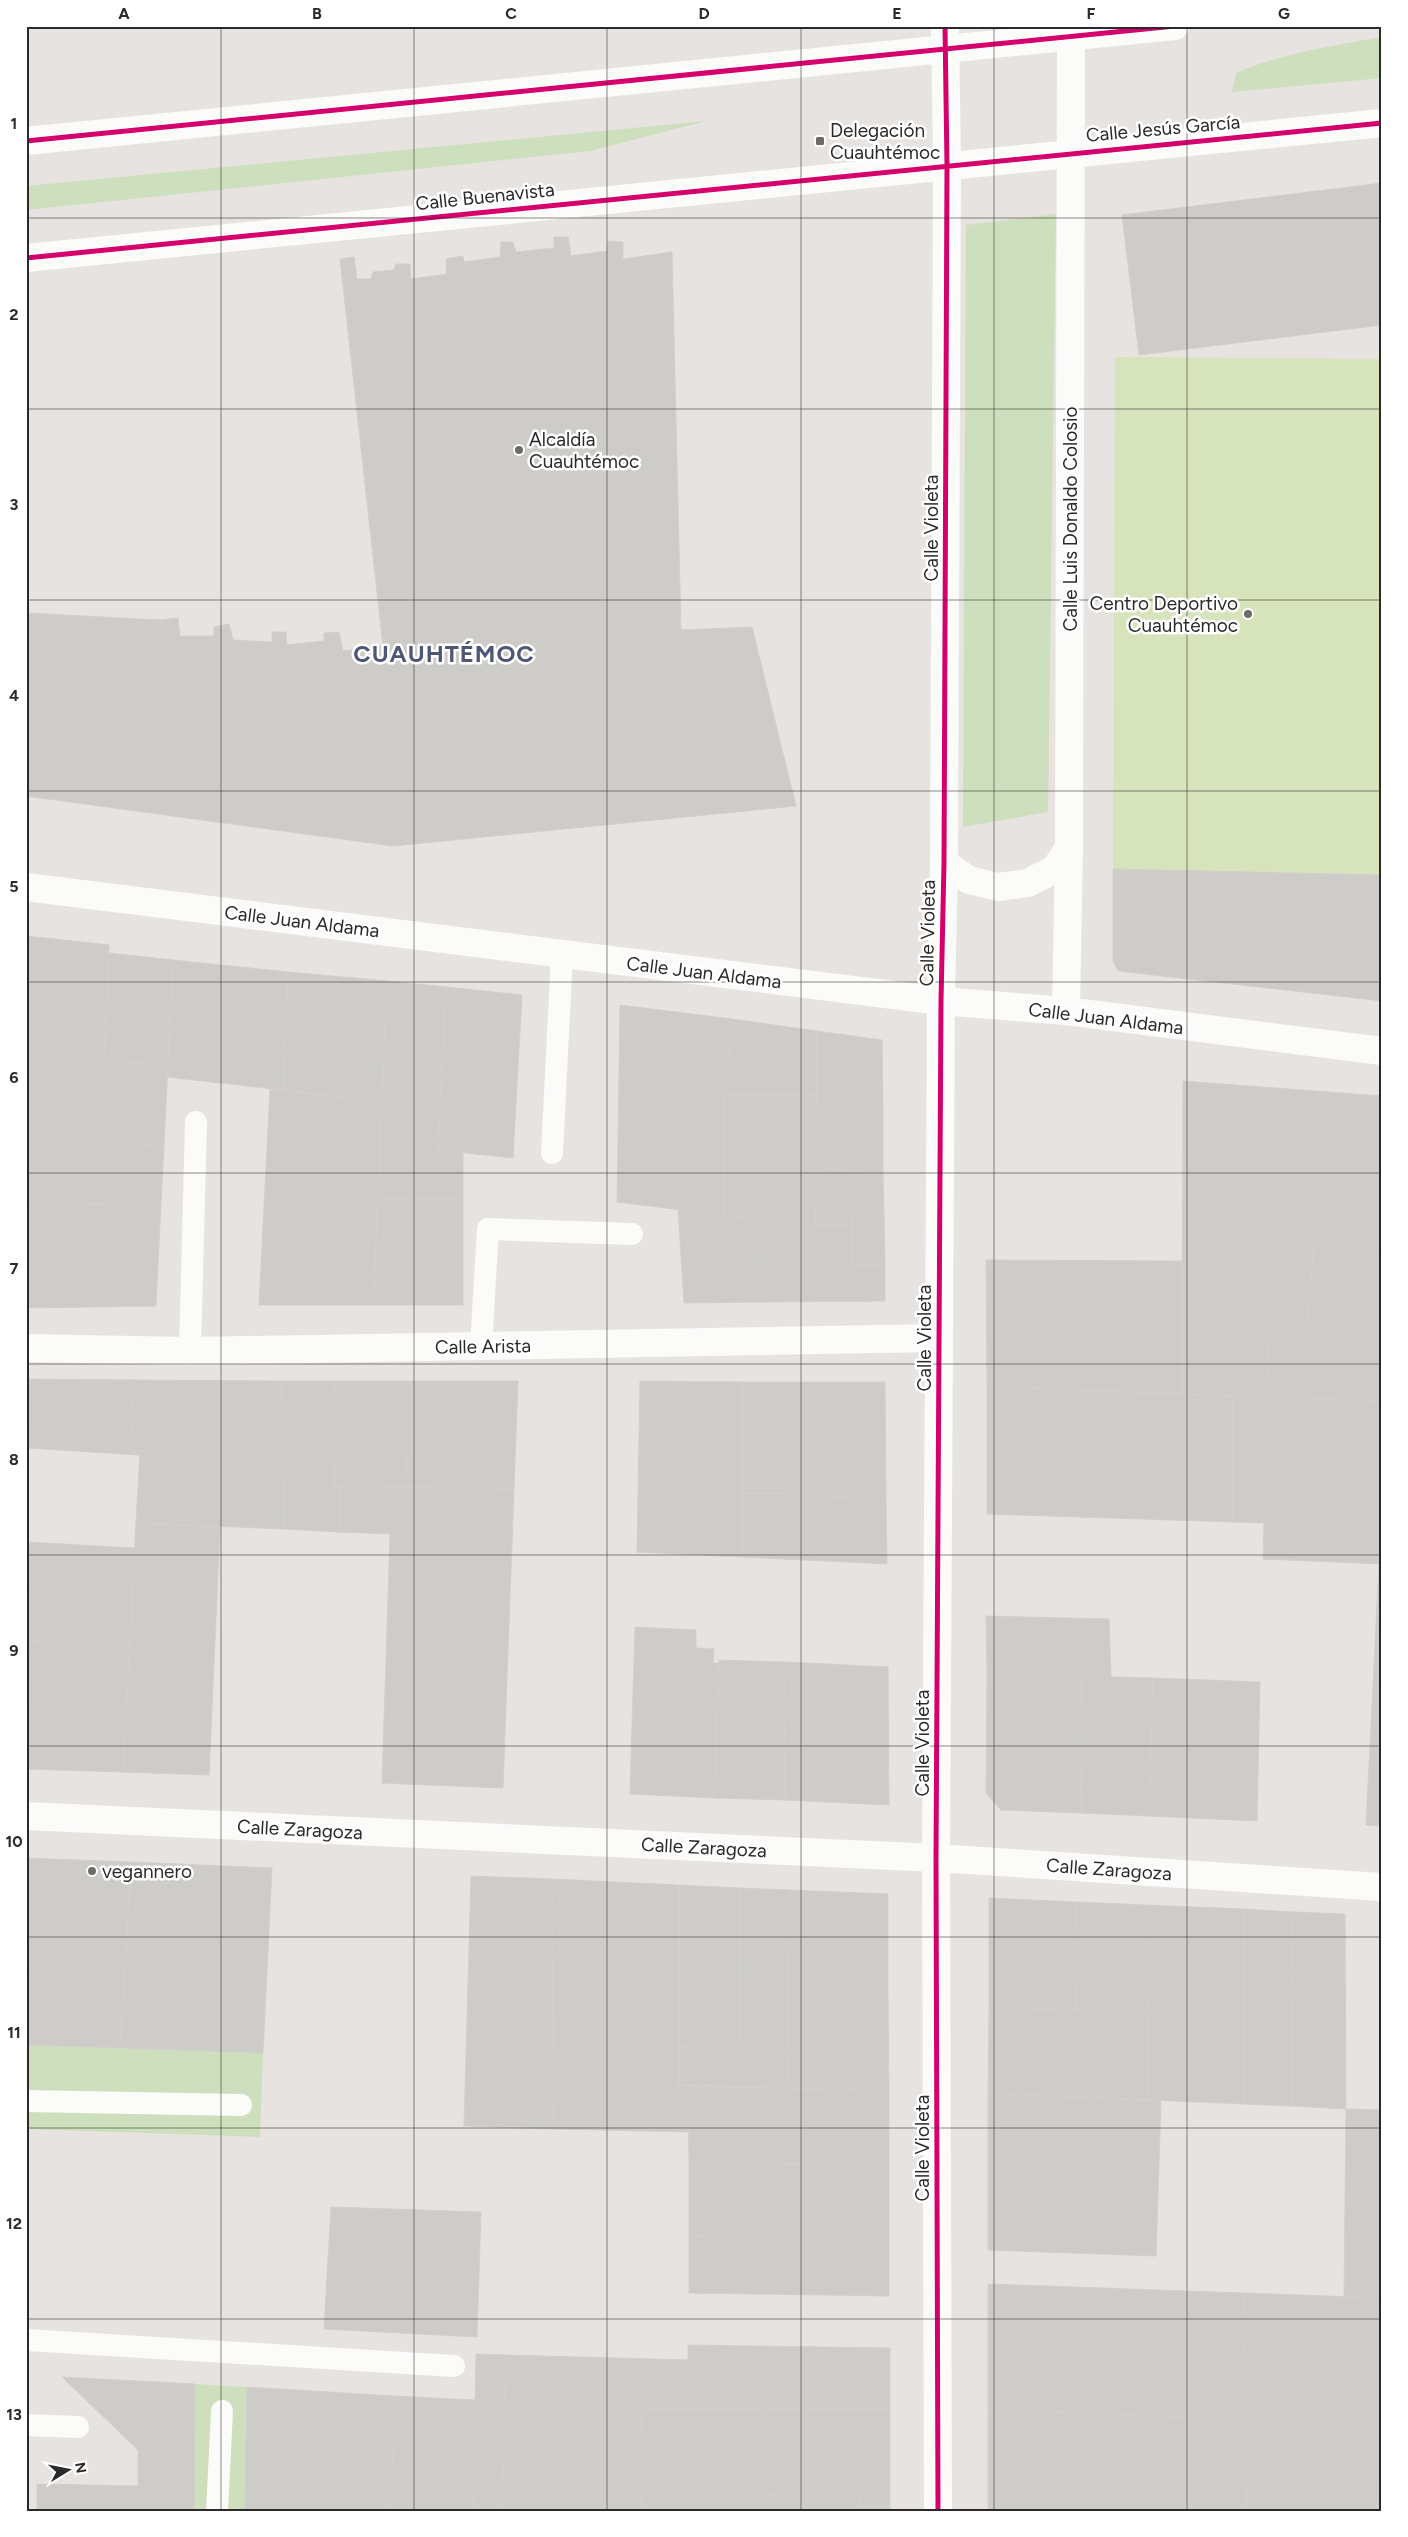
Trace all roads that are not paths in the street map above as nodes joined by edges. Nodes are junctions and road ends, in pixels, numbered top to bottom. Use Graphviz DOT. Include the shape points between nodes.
graph roads {
  1 [pos="1175,26"];
  2 [pos="1071,31"];
  3 [pos="945,38"];
  4 [pos="1382,123"];
  5 [pos="26,141"];
  6 [pos="1071,152"];
  7 [pos="947,166"];
  8 [pos="26,258"];
  9 [pos="1069,847"];
  10 [pos="944,863"];
  11 [pos="26,887"];
  12 [pos="562,954"];
  13 [pos="941,1001"];
  14 [pos="1066,1011"];
  15 [pos="1382,1051"];
  16 [pos="196,1122"];
  17 [pos="552,1153"];
  18 [pos="632,1234"];
  19 [pos="939,1338"];
  20 [pos="481,1346"];
  21 [pos="26,1348"];
  22 [pos="190,1351"];
  23 [pos="26,1816"];
  24 [pos="936,1858"];
  25 [pos="1382,1887"];
  26 [pos="26,2101"];
  27 [pos="241,2105"];
  28 [pos="26,2340"];
  29 [pos="454,2366"];
  30 [pos="222,2411"];
  31 [pos="26,2425"];
  32 [pos="78,2427"];
  33 [pos="217,2511"];
  34 [pos="938,2511"];
  1 -- 2 [label="street"];
  2 -- 3 [label="street"];
  2 -- 6 [label="street, Calle Luis Donaldo Colosio"];
  3 -- 5 [label="street"];
  3 -- 7 [label="street"];
  4 -- 6 [label="street, Calle Jesús García"];
  6 -- 7 [label="street, Calle Jesús García"];
  6 -- 9 [label="street, Calle Luis Donaldo Colosio"];
  7 -- 8 [label="street, Calle Buenavista"];
  7 -- 10 [label="street, Calle Violeta"];
  9 -- 10 [label="street" via="1054,869 1028,884 998,888 969,880"];
  9 -- 14 [label="street, Calle Luis Donaldo Colosio"];
  10 -- 13 [label="street, Calle Violeta"];
  11 -- 12 [label="street, Calle Juan Aldama"];
  12 -- 13 [label="street, Calle Juan Aldama"];
  12 -- 17 [label="lane"];
  13 -- 14 [label="street, Calle Juan Aldama"];
  13 -- 19 [label="street, Calle Violeta"];
  14 -- 15 [label="street, Calle Juan Aldama"];
  16 -- 22 [label="lane"];
  18 -- 20 [label="lane" via="488,1229"];
  19 -- 20 [label="street, Calle Arista"];
  19 -- 24 [label="street, Calle Violeta"];
  20 -- 22 [label="street, Calle Arista"];
  21 -- 22 [label="street, Calle Arista"];
  23 -- 24 [label="street, Calle Zaragoza"];
  24 -- 25 [label="street, Calle Zaragoza"];
  24 -- 34 [label="street, Calle Violeta"];
  26 -- 27 [label="lane"];
  28 -- 29 [label="lane"];
  30 -- 33 [label="lane"];
  31 -- 32 [label="lane"];
}
